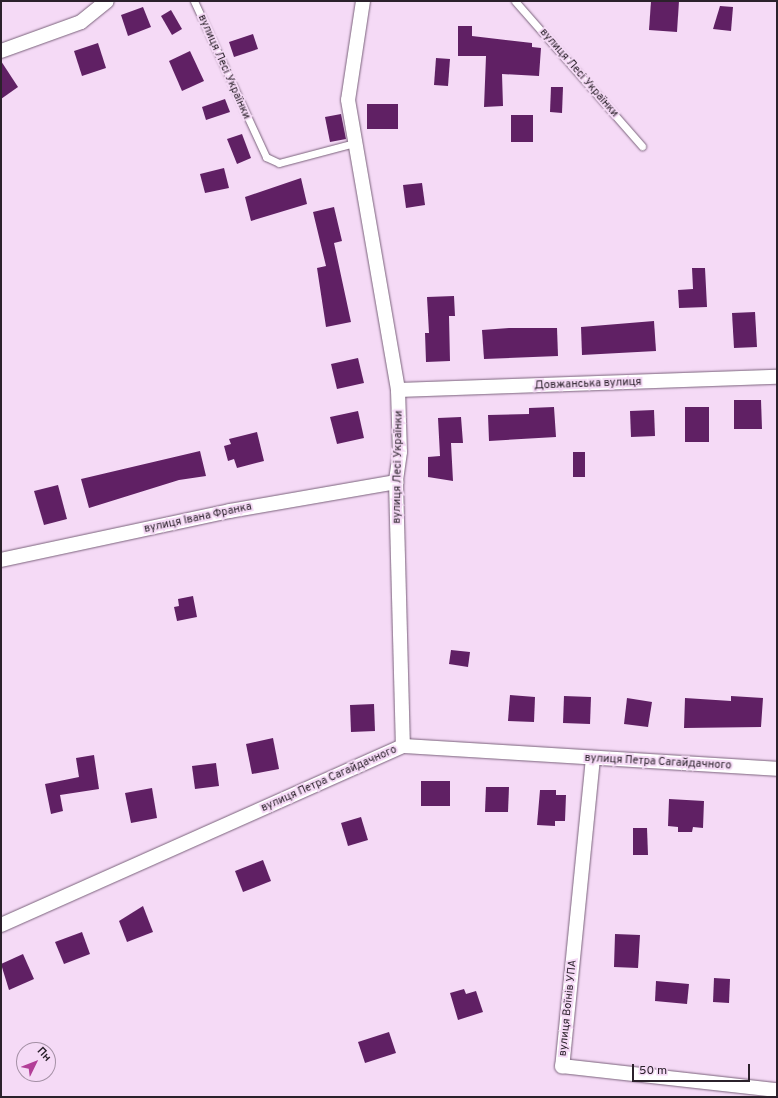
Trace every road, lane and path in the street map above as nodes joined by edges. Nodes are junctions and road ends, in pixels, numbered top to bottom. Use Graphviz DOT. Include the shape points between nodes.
graph roads {
  1 [pos="107,1"];
  2 [pos="194,1"];
  3 [pos="363,1"];
  4 [pos="515,1"];
  5 [pos="1,51"];
  6 [pos="354,143"];
  7 [pos="642,146"];
  8 [pos="777,377"];
  9 [pos="398,390"];
  10 [pos="396,482"];
  11 [pos="1,560"];
  12 [pos="403,746"];
  13 [pos="593,758"];
  14 [pos="777,769"];
  15 [pos="1,925"];
  16 [pos="777,1090"];
  1 -- 5 [label="street" via="81,22"];
  2 -- 6 [label="lane, вулиця Лесі Українки" via="266,157 279,163"];
  3 -- 6 [label="street, вулиця Лесі Українки" via="349,87"];
  4 -- 7 [label="lane, вулиця Лесі Українки"];
  6 -- 9 [label="street, вулиця Лесі Українки" via="376,248"];
  8 -- 9 [label="street, Довжанська вулиця"];
  9 -- 10 [label="street, вулиця Лесі Українки" via="400,452"];
  10 -- 11 [label="street, вулиця Івана Франка" via="230,510"];
  10 -- 12 [label="street, вулиця Лесі Українки"];
  12 -- 13 [label="street, вулиця Петра Сагайдачного"];
  12 -- 15 [label="street, вулиця Петра Сагайдачного"];
  13 -- 14 [label="street, вулиця Петра Сагайдачного"];
  13 -- 16 [label="street, вулиця Воїнів УПА" via="562,1066"];
}
